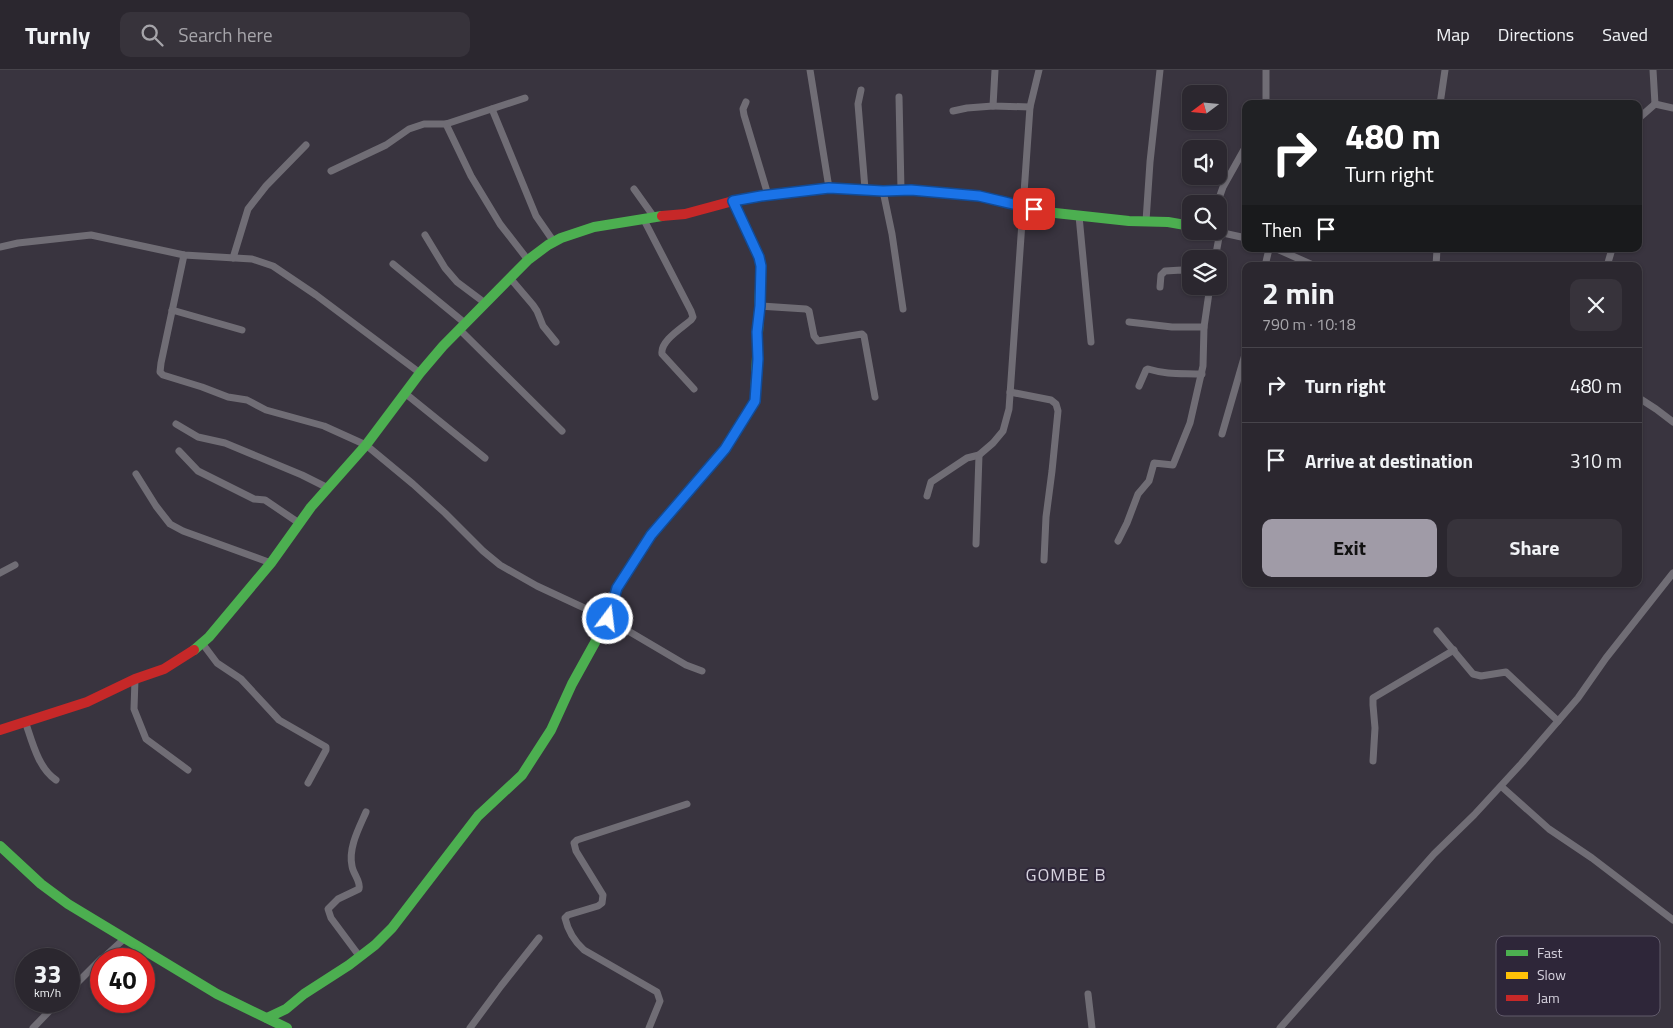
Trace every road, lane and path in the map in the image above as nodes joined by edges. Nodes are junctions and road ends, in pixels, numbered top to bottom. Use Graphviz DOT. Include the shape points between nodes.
graph roads {
  1 [pos="810,70"];
  2 [pos="995,70"];
  3 [pos="1160,70"];
  4 [pos="1266,70"];
  5 [pos="1445,70"];
  6 [pos="1653,70"];
  7 [pos="1042,71"];
  8 [pos="861,90"];
  9 [pos="899,97"];
  10 [pos="525,98"];
  11 [pos="1266,100"];
  12 [pos="1441,100"];
  13 [pos="746,102"];
  14 [pos="1655,104"];
  15 [pos="993,106"];
  16 [pos="1030,107"];
  17 [pos="1673,108"];
  18 [pos="492,109"];
  19 [pos="953,111"];
  20 [pos="1642,115"];
  21 [pos="446,124"];
  22 [pos="306,145"];
  23 [pos="1242,153"];
  24 [pos="331,171"];
  25 [pos="829,188"];
  26 [pos="634,189"];
  27 [pos="865,189"];
  28 [pos="901,190"];
  29 [pos="883,191"];
  30 [pos="768,195"];
  31 [pos="1220,195"];
  32 [pos="733,201"];
  33 [pos="1022,206"];
  34 [pos="1079,216"];
  35 [pos="654,217"];
  36 [pos="643,218"];
  37 [pos="1146,221"];
  38 [pos="1182,224"];
  39 [pos="1227,234"];
  40 [pos="425,235"];
  41 [pos="1242,237"];
  42 [pos="554,242"];
  43 [pos="0,247"];
  44 [pos="1284,252"];
  45 [pos="184,255"];
  46 [pos="233,258"];
  47 [pos="528,260"];
  48 [pos="1306,262"];
  49 [pos="393,264"];
  50 [pos="1182,270"];
  51 [pos="510,278"];
  52 [pos="1160,287"];
  53 [pos="1209,295"];
  54 [pos="485,303"];
  55 [pos="760,306"];
  56 [pos="903,309"];
  57 [pos="172,310"];
  58 [pos="1130,322"];
  59 [pos="463,327"];
  60 [pos="1204,327"];
  61 [pos="242,330"];
  62 [pos="556,342"];
  63 [pos="1091,342"];
  64 [pos="1242,366"];
  65 [pos="420,373"];
  66 [pos="1202,374"];
  67 [pos="1139,386"];
  68 [pos="694,389"];
  69 [pos="1010,392"];
  70 [pos="406,394"];
  71 [pos="876,397"];
  72 [pos="1642,400"];
  73 [pos="1673,422"];
  74 [pos="176,424"];
  75 [pos="562,431"];
  76 [pos="1222,434"];
  77 [pos="366,445"];
  78 [pos="179,451"];
  79 [pos="979,455"];
  80 [pos="485,458"];
  81 [pos="136,474"];
  82 [pos="328,488"];
  83 [pos="927,496"];
  84 [pos="299,523"];
  85 [pos="1118,541"];
  86 [pos="976,544"];
  87 [pos="1044,560"];
  88 [pos="271,563"];
  89 [pos="15,565"];
  90 [pos="0,573"];
  91 [pos="1673,573"];
  92 [pos="608,619"];
  93 [pos="1437,631"];
  94 [pos="202,643"];
  95 [pos="1454,650"];
  96 [pos="702,671"];
  97 [pos="135,679"];
  98 [pos="1558,721"];
  99 [pos="26,722"];
  100 [pos="0,730"];
  101 [pos="1373,761"];
  102 [pos="188,770"];
  103 [pos="56,780"];
  104 [pos="308,783"];
  105 [pos="1502,786"];
  106 [pos="687,804"];
  107 [pos="366,812"];
  108 [pos="0,846"];
  109 [pos="1673,920"];
  110 [pos="540,938"];
  111 [pos="124,939"];
  112 [pos="114,948"];
  113 [pos="360,957"];
  114 [pos="90,971"];
  115 [pos="80,980"];
  116 [pos="1088,994"];
  117 [pos="47,1013"];
  118 [pos="267,1018"];
  119 [pos="33,1028"];
  120 [pos="287,1028"];
  121 [pos="470,1028"];
  122 [pos="649,1028"];
  123 [pos="1092,1028"];
  124 [pos="1280,1028"];
  1 -- 25 [label="street"];
  2 -- 15 [label="street"];
  3 -- 37 [label="street"];
  4 -- 11 [label="street"];
  5 -- 12 [label="street"];
  6 -- 14 [label="street"];
  7 -- 16 [label="street"];
  8 -- 27 [label="street" via="858,104"];
  9 -- 28 [label="street"];
  10 -- 18 [label="street"];
  13 -- 30 [label="street" via="744,114"];
  14 -- 17 [label="street"];
  14 -- 20 [label="street"];
  15 -- 16 [label="street"];
  15 -- 19 [label="street"];
  16 -- 33 [label="street"];
  18 -- 21 [label="street"];
  18 -- 42 [label="street" via="536,216"];
  21 -- 24 [label="street" via="424,124 409,129 386,145"];
  21 -- 47 [label="street" via="471,176 500,224"];
  22 -- 46 [label="street" via="248,209"];
  23 -- 31 [label="street"];
  25 -- 27 [label="street"];
  25 -- 30 [label="street"];
  26 -- 35 [label="street"];
  27 -- 29 [label="street"];
  28 -- 29 [label="street"];
  28 -- 33 [label="street" via="979,196"];
  29 -- 56 [label="street"];
  30 -- 32 [label="street"];
  32 -- 35 [label="street" via="685,214"];
  32 -- 55 [label="street" via="759,257"];
  33 -- 34 [label="street"];
  33 -- 69 [label="street"];
  34 -- 37 [label="street"];
  34 -- 63 [label="street"];
  35 -- 36 [label="street"];
  36 -- 42 [label="street" via="594,227"];
  36 -- 68 [label="street" via="693,317 664,344 661,351"];
  37 -- 38 [label="street"];
  39 -- 41 [label="street"];
  40 -- 54 [label="street" via="457,282"];
  42 -- 47 [label="street"];
  43 -- 45 [label="street" via="91,235"];
  44 -- 48 [label="street"];
  45 -- 46 [label="street"];
  45 -- 57 [label="street"];
  46 -- 65 [label="street" via="252,259 274,266"];
  47 -- 51 [label="street"];
  49 -- 59 [label="street"];
  50 -- 52 [label="street" via="1165,271 1161,275"];
  51 -- 54 [label="street"];
  51 -- 62 [label="street" via="533,305 543,326"];
  53 -- 60 [label="street"];
  54 -- 59 [label="street"];
  55 -- 71 [label="street" via="809,310 818,341 862,334"];
  55 -- 92 [label="street" via="755,401 725,449 651,535 617,588"];
  57 -- 61 [label="street"];
  57 -- 77 [label="street" via="160,372 163,376 324,426"];
  58 -- 60 [label="street" via="1172,328"];
  59 -- 65 [label="street"];
  59 -- 75 [label="street"];
  60 -- 66 [label="street"];
  64 -- 76 [label="street"];
  65 -- 70 [label="street"];
  66 -- 67 [label="street" via="1148,369"];
  66 -- 85 [label="street" via="1190,423 1173,465 1154,463 1149,481 1138,494"];
  69 -- 79 [label="street" via="1003,431"];
  69 -- 87 [label="street" via="1051,400 1058,410"];
  70 -- 77 [label="street"];
  70 -- 80 [label="street"];
  72 -- 73 [label="street"];
  74 -- 82 [label="street" via="198,437 225,444"];
  77 -- 82 [label="street"];
  77 -- 92 [label="street" via="414,484 500,565"];
  78 -- 84 [label="street" via="198,471 242,493 265,500"];
  79 -- 83 [label="street" via="967,458 931,482"];
  79 -- 86 [label="street"];
  81 -- 88 [label="street" via="170,524"];
  82 -- 84 [label="street"];
  84 -- 88 [label="street"];
  88 -- 94 [label="street"];
  89 -- 90 [label="street"];
  91 -- 98 [label="street"];
  92 -- 96 [label="street"];
  92 -- 113 [label="street" via="551,730 522,775 478,816 392,928"];
  93 -- 95 [label="street"];
  94 -- 97 [label="street" via="164,669"];
  94 -- 104 [label="street" via="217,663 241,679 279,720 326,747"];
  95 -- 98 [label="street" via="1477,676 1506,672"];
  95 -- 101 [label="street" via="1373,698"];
  97 -- 99 [label="street" via="87,702"];
  97 -- 102 [label="street" via="134,709 146,739"];
  98 -- 105 [label="street"];
  99 -- 100 [label="street"];
  99 -- 103 [label="street" via="36,753"];
  105 -- 109 [label="street" via="1549,829"];
  105 -- 124 [label="street" via="1434,854"];
  106 -- 122 [label="street" via="574,843 602,895 602,902 568,915 566,926 584,950 657,992 660,1001"];
  107 -- 113 [label="street" via="351,858 352,870 360,886 328,909"];
  108 -- 111 [label="street" via="41,884"];
  110 -- 121 [label="street"];
  111 -- 112 [label="street"];
  111 -- 118 [label="street" via="217,994"];
  113 -- 118 [label="street" via="304,994 286,1010"];
  114 -- 115 [label="street"];
  116 -- 123 [label="street"];
  117 -- 119 [label="street"];
  118 -- 120 [label="street"];
}
